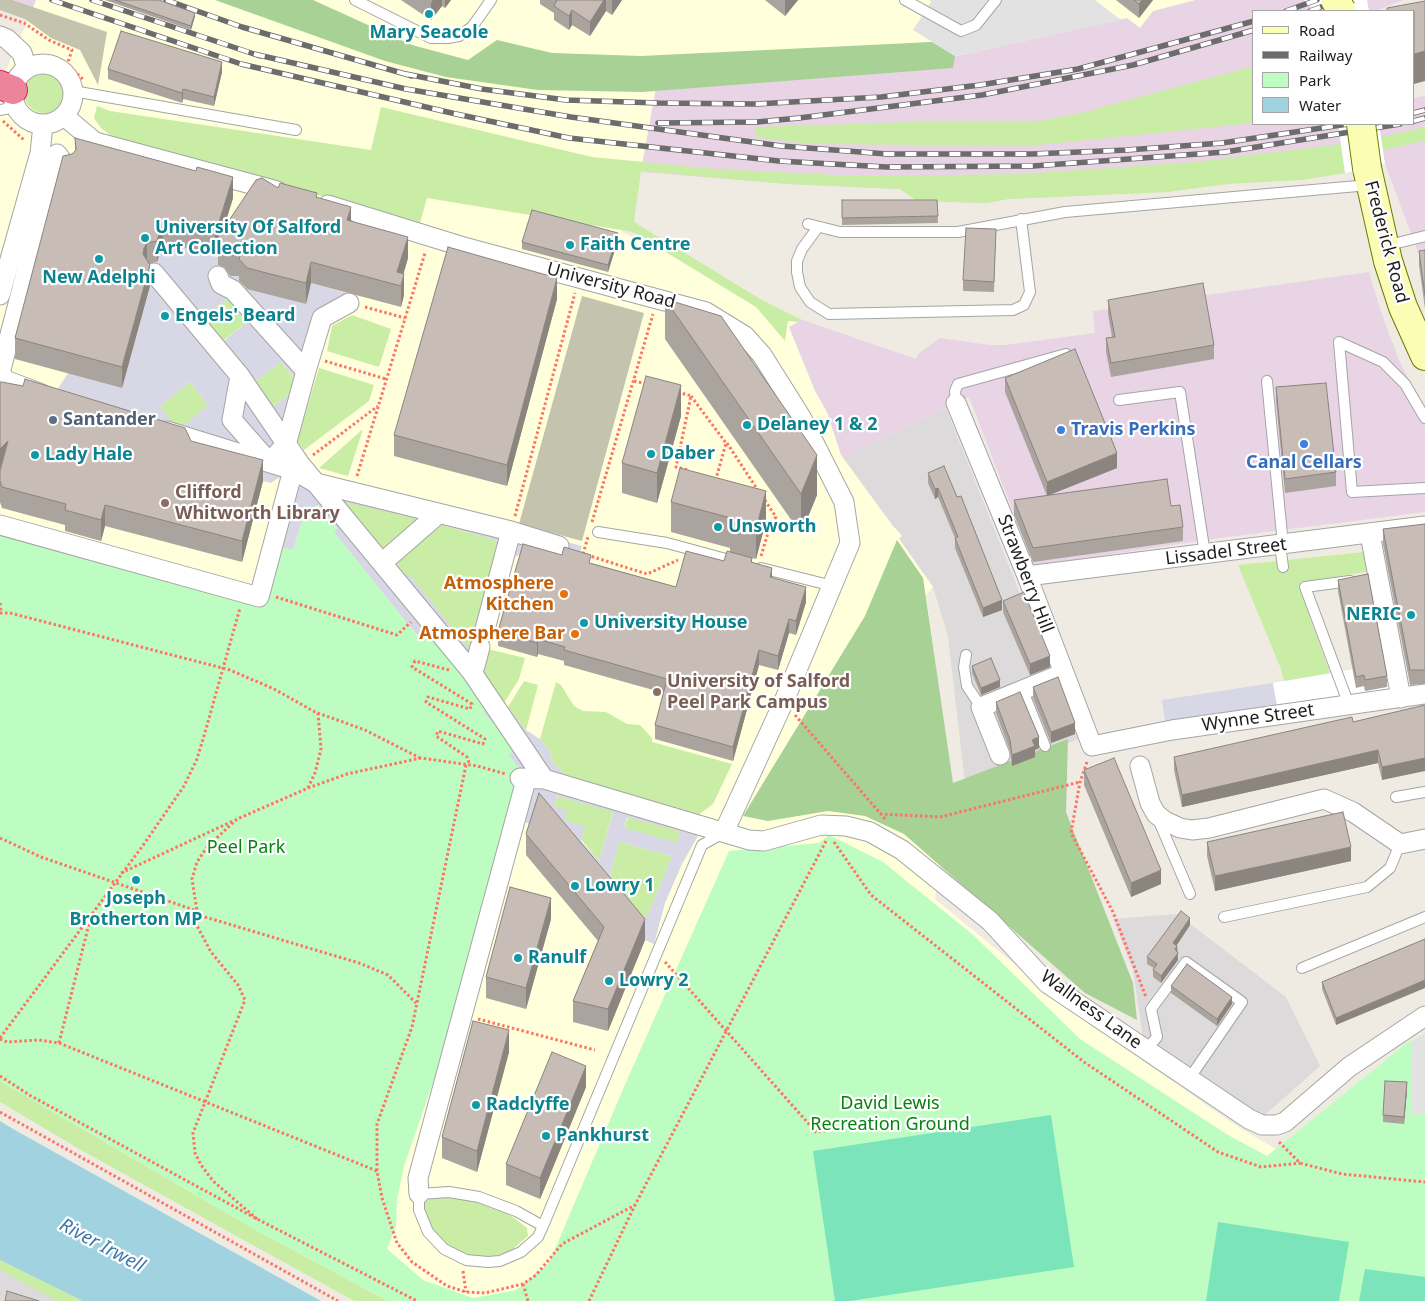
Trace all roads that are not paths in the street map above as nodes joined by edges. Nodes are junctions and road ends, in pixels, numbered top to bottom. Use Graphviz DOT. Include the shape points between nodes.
graph roads {
  1 [pos="355,0"];
  2 [pos="491,0"];
  3 [pos="905,0"];
  4 [pos="996,0"];
  5 [pos="0,36"];
  6 [pos="73,91"];
  7 [pos="11,92"];
  8 [pos="64,116"];
  9 [pos="43,125"];
  10 [pos="1361,125"];
  11 [pos="296,130"];
  12 [pos="66,166"];
  13 [pos="1368,176"];
  14 [pos="294,196"];
  15 [pos="312,201"];
  16 [pos="1021,219"];
  17 [pos="1425,236"];
  18 [pos="1386,254"];
  19 [pos="154,273"];
  20 [pos="218,276"];
  21 [pos="0,295"];
  22 [pos="350,303"];
  23 [pos="1074,352"];
  24 [pos="1425,356"];
  25 [pos="308,364"];
  26 [pos="0,372"];
  27 [pos="240,376"];
  28 [pos="1267,381"];
  29 [pos="60,399"];
  30 [pos="1119,400"];
  31 [pos="956,402"];
  32 [pos="1425,418"];
  33 [pos="148,426"];
  34 [pos="286,445"];
  35 [pos="269,462"];
  36 [pos="297,467"];
  37 [pos="316,483"];
  38 [pos="1425,488"];
  39 [pos="437,514"];
  40 [pos="0,525"];
  41 [pos="1425,526"];
  42 [pos="511,531"];
  43 [pos="593,531"];
  44 [pos="1370,534"];
  45 [pos="1281,545"];
  46 [pos="559,546"];
  47 [pos="1205,554"];
  48 [pos="383,562"];
  49 [pos="1283,567"];
  50 [pos="1028,576"];
  51 [pos="1369,578"];
  52 [pos="833,586"];
  53 [pos="966,655"];
  54 [pos="1064,673"];
  55 [pos="472,674"];
  56 [pos="1023,691"];
  57 [pos="1425,694"];
  58 [pos="1400,698"];
  59 [pos="1350,705"];
  60 [pos="981,707"];
  61 [pos="1046,746"];
  62 [pos="1092,746"];
  63 [pos="1000,755"];
  64 [pos="1140,766"];
  65 [pos="530,779"];
  66 [pos="1425,792"];
  67 [pos="1396,797"];
  68 [pos="1156,814"];
  69 [pos="724,832"];
  70 [pos="1425,839"];
  71 [pos="1400,844"];
  72 [pos="1190,894"];
  73 [pos="1224,917"];
  74 [pos="1425,917"];
  75 [pos="1302,968"];
  76 [pos="1425,1016"];
  77 [pos="1146,1050"];
  78 [pos="1189,1079"];
  79 [pos="419,1194"];
  80 [pos="543,1226"];
  1 -- 2 [label="lane" via="431,38 448,38 459,36 472,27"];
  3 -- 4 [label="lane" via="961,31 976,25"];
  5 -- 7 [label="street" via="22,53"];
  6 -- 7 [label="street" via="69,78 59,69 40,64"];
  6 -- 8 [label="street" via="72,105"];
  6 -- 11 [label="lane"];
  7 -- 9 [label="street" via="26,120"];
  8 -- 9 [label="street"];
  8 -- 14 [label="street" via="96,142"];
  9 -- 21 [label="street" via="40,153"];
  10 -- 13 [label="main road, Frederick Road, bridge"];
  12 -- 26 [label="street" via="57,154"];
  13 -- 16 [label="lane"];
  13 -- 18 [label="main road, Frederick Road"];
  15 -- 52 [label="street, University Road" via="467,248 706,312 745,336 762,355 801,417 844,502 850,543"];
  16 -- 16 [label="lane" via="958,232 840,232 813,226 798,261 800,287 810,302 829,314 1012,310 1024,306 1030,292"];
  17 -- 18 [label="lane"];
  18 -- 24 [label="main road, Frederick Road" via="1403,307"];
  19 -- 27 [label="street"];
  20 -- 25 [label="street" via="221,284 233,290"];
  22 -- 25 [label="street" via="322,318"];
  23 -- 31 [label="lane" via="958,384"];
  25 -- 34 [label="street"];
  26 -- 29 [label="street" via="5,380"];
  27 -- 34 [label="street"];
  27 -- 35 [label="street" via="232,420"];
  28 -- 45 [label="lane"];
  30 -- 47 [label="lane" via="1180,392"];
  31 -- 50 [label="street, Strawberry Hill"];
  32 -- 38 [label="lane" via="1405,384 1383,362 1339,342 1352,492"];
  33 -- 35 [label="street"];
  34 -- 35 [label="street"];
  34 -- 36 [label="street"];
  35 -- 36 [label="street"];
  36 -- 37 [label="street"];
  36 -- 40 [label="street" via="259,597"];
  37 -- 39 [label="street"];
  37 -- 48 [label="street"];
  39 -- 42 [label="street"];
  39 -- 48 [label="street"];
  41 -- 44 [label="street, Lissadel Street"];
  42 -- 46 [label="street"];
  42 -- 55 [label="street"];
  43 -- 52 [label="lane" via="667,543"];
  44 -- 45 [label="street, Lissadel Street"];
  44 -- 51 [label="street"];
  45 -- 47 [label="street, Lissadel Street"];
  45 -- 49 [label="lane"];
  47 -- 50 [label="street, Lissadel Street"];
  48 -- 55 [label="street"];
  50 -- 54 [label="street, Strawberry Hill"];
  51 -- 58 [label="street"];
  51 -- 59 [label="lane" via="1305,587"];
  52 -- 69 [label="street, University Road"];
  53 -- 60 [label="lane" via="967,686"];
  54 -- 56 [label="street"];
  54 -- 62 [label="street, Strawberry Hill"];
  55 -- 65 [label="street"];
  56 -- 60 [label="street"];
  56 -- 61 [label="lane"];
  57 -- 58 [label="street, Wynne Street"];
  58 -- 59 [label="street, Wynne Street"];
  59 -- 62 [label="street, Wynne Street" via="1172,730"];
  60 -- 63 [label="street"];
  64 -- 68 [label="street"];
  65 -- 69 [label="street, Wallness Lane"];
  65 -- 79 [label="street" via="418,1178"];
  66 -- 67 [label="lane"];
  68 -- 71 [label="street" via="1165,821 1192,830 1324,799 1353,812"];
  68 -- 72 [label="lane"];
  69 -- 77 [label="street, Wallness Lane" via="764,841 821,825 846,826 870,832 902,850 990,921 1047,983"];
  69 -- 80 [label="lane" via="702,846"];
  70 -- 71 [label="street"];
  71 -- 73 [label="lane" via="1390,868 1367,887"];
  74 -- 75 [label="lane"];
  76 -- 78 [label="street, Wallness Lane" via="1349,1066 1285,1122 1269,1126 1255,1123 1214,1088"];
  77 -- 78 [label="street, Wallness Lane"];
  77 -- 78 [label="lane" via="1157,1037 1151,1009 1186,962 1242,1002"];
  79 -- 80 [label="lane" via="449,1192 479,1197 516,1211"];
  79 -- 80 [label="lane" via="419,1210 428,1232 444,1249 461,1258 488,1262 510,1257 530,1245"];
}
